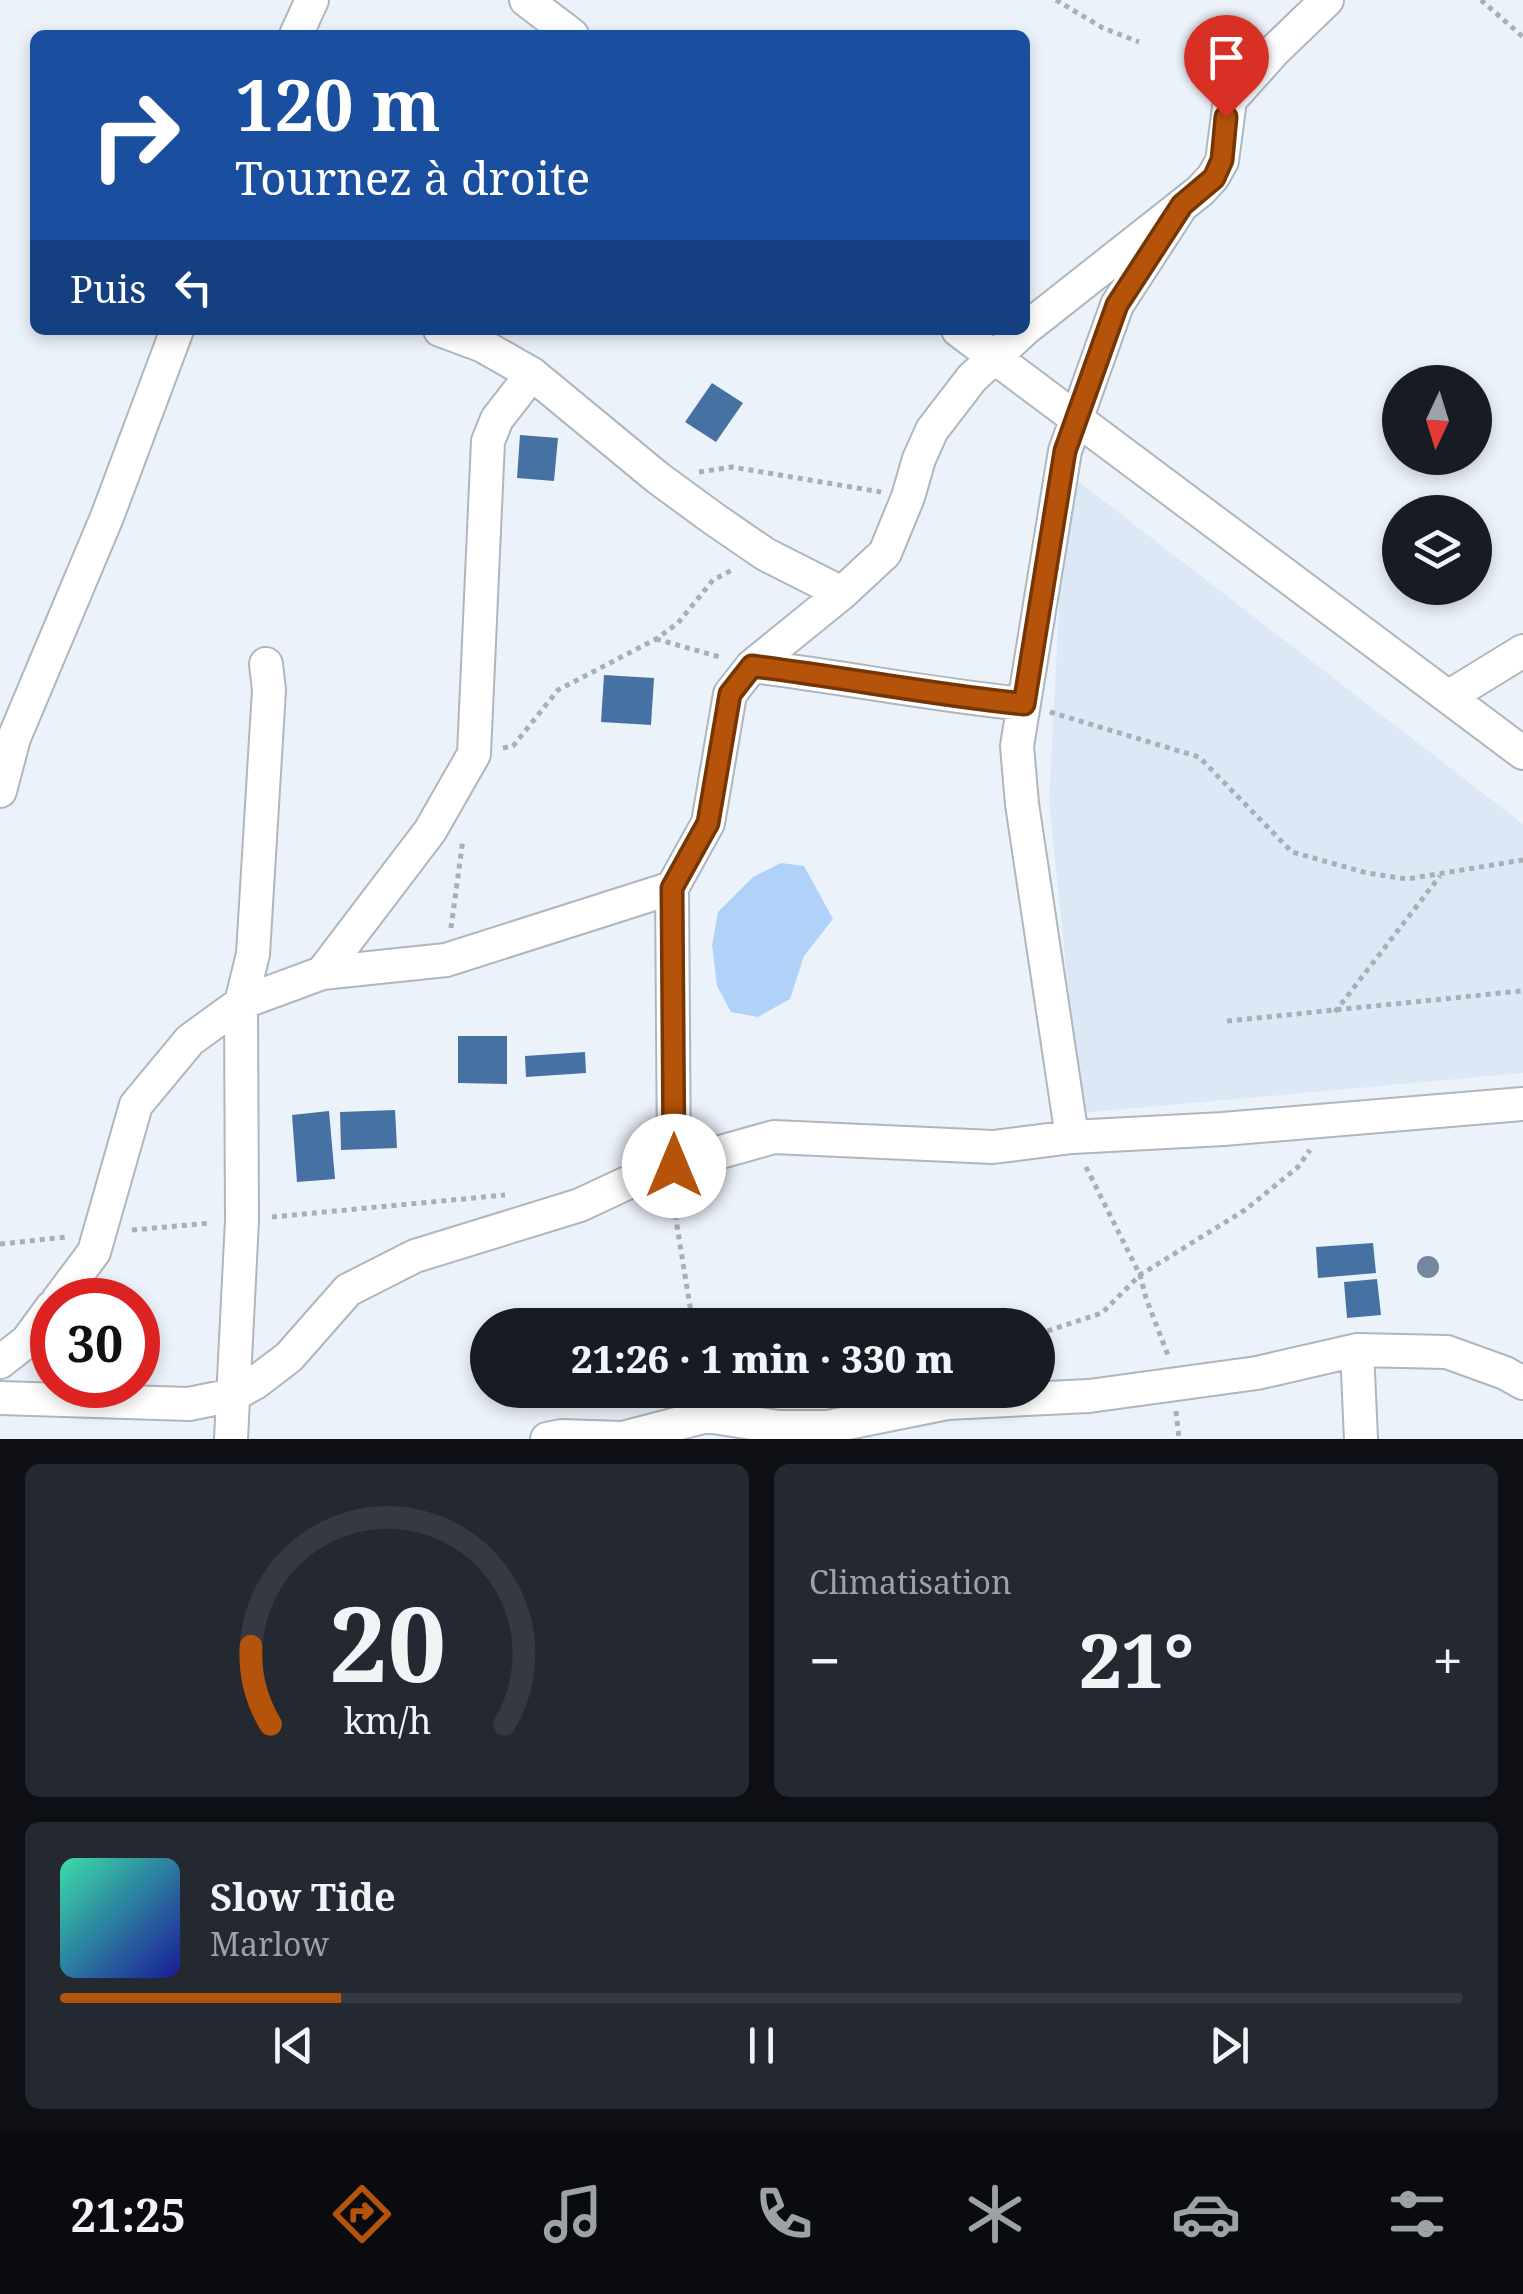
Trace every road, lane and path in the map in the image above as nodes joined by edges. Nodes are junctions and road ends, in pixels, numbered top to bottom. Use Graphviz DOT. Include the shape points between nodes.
graph roads {
  1 [pos="312,0"];
  2 [pos="526,0"];
  3 [pos="1056,0"];
  4 [pos="1327,0"];
  5 [pos="1480,0"];
  6 [pos="298,30"];
  7 [pos="565,30"];
  8 [pos="1523,37"];
  9 [pos="1139,42"];
  10 [pos="1182,205"];
  11 [pos="1030,324"];
  12 [pos="175,335"];
  13 [pos="453,335"];
  14 [pos="965,335"];
  15 [pos="1018,335"];
  16 [pos="995,358"];
  17 [pos="532,374"];
  18 [pos="1076,419"];
  19 [pos="658,478"];
  20 [pos="908,497"];
  21 [pos="764,554"];
  22 [pos="842,594"];
  23 [pos="656,639"];
  24 [pos="1523,651"];
  25 [pos="266,664"];
  26 [pos="752,666"];
  27 [pos="1448,697"];
  28 [pos="1024,704"];
  29 [pos="1523,753"];
  30 [pos="474,754"];
  31 [pos="0,791"];
  32 [pos="464,829"];
  33 [pos="1523,860"];
  34 [pos="1442,874"];
  35 [pos="672,888"];
  36 [pos="446,960"];
  37 [pos="322,974"];
  38 [pos="1521,991"];
  39 [pos="241,1003"];
  40 [pos="1335,1012"];
  41 [pos="1227,1021"];
  42 [pos="1522,1114"];
  43 [pos="1333,1120"];
  44 [pos="1072,1137"];
  45 [pos="674,1166"];
  46 [pos="512,1194"];
  47 [pos="242,1220"];
  48 [pos="99,1233"];
  49 [pos="0,1244"];
  50 [pos="1140,1275"];
  51 [pos="74,1278"];
  52 [pos="690,1308"];
  53 [pos="1055,1328"];
  54 [pos="30,1337"];
  55 [pos="1357,1350"];
  56 [pos="0,1362"];
  57 [pos="1523,1383"];
  58 [pos="1180,1384"];
  59 [pos="233,1394"];
  60 [pos="0,1398"];
  61 [pos="778,1433"];
  62 [pos="231,1439"];
  63 [pos="547,1439"];
  64 [pos="1179,1439"];
  65 [pos="1361,1439"];
  1 -- 6 [label="street"];
  2 -- 7 [label="street"];
  3 -- 9 [label="path"];
  4 -- 10 [label="street" via="1230,100 1214,178"];
  5 -- 8 [label="path"];
  10 -- 11 [label="street"];
  10 -- 18 [label="street" via="1117,305"];
  12 -- 31 [label="street" via="14,738"];
  13 -- 17 [label="street"];
  14 -- 16 [label="street"];
  15 -- 16 [label="street"];
  16 -- 18 [label="street"];
  16 -- 20 [label="street" via="932,430"];
  17 -- 19 [label="street"];
  17 -- 30 [label="street" via="497,418 488,441"];
  18 -- 27 [label="street"];
  18 -- 28 [label="street" via="1065,451"];
  19 -- 20 [label="path" via="732,467"];
  19 -- 21 [label="street"];
  20 -- 22 [label="street" via="885,553"];
  21 -- 22 [label="street"];
  21 -- 23 [label="path" via="713,580"];
  22 -- 26 [label="street"];
  23 -- 26 [label="path"];
  23 -- 30 [label="path" via="558,690 513,746"];
  24 -- 27 [label="street"];
  25 -- 39 [label="street" via="254,954"];
  26 -- 28 [label="street"];
  26 -- 35 [label="street" via="730,694 708,823"];
  27 -- 29 [label="street"];
  28 -- 34 [label="path" via="1200,757 1292,852 1367,874"];
  28 -- 44 [label="street" via="1017,746 1022,804"];
  30 -- 37 [label="street" via="430,831"];
  32 -- 36 [label="path"];
  33 -- 34 [label="path"];
  34 -- 40 [label="path"];
  35 -- 36 [label="street"];
  35 -- 45 [label="street"];
  36 -- 37 [label="street"];
  37 -- 39 [label="street"];
  38 -- 40 [label="path"];
  39 -- 47 [label="street"];
  39 -- 48 [label="street" via="190,1040 136,1105"];
  40 -- 41 [label="path"];
  42 -- 43 [label="street"];
  43 -- 44 [label="street"];
  43 -- 50 [label="path" via="1298,1167 1245,1210"];
  44 -- 45 [label="street" via="992,1148 774,1137"];
  44 -- 50 [label="path"];
  45 -- 52 [label="path" via="671,1187"];
  45 -- 59 [label="street" via="580,1205 415,1256 348,1290 289,1357"];
  46 -- 47 [label="path"];
  47 -- 48 [label="path"];
  47 -- 59 [label="street"];
  48 -- 49 [label="path"];
  48 -- 51 [label="street"];
  50 -- 53 [label="path" via="1102,1313"];
  50 -- 58 [label="path"];
  54 -- 56 [label="street"];
  55 -- 57 [label="street" via="1447,1352"];
  55 -- 58 [label="street"];
  55 -- 65 [label="street"];
  58 -- 61 [label="street" via="947,1403"];
  58 -- 64 [label="path"];
  59 -- 60 [label="street" via="189,1404"];
  59 -- 62 [label="street"];
  61 -- 63 [label="street" via="707,1416 624,1438"];
}
